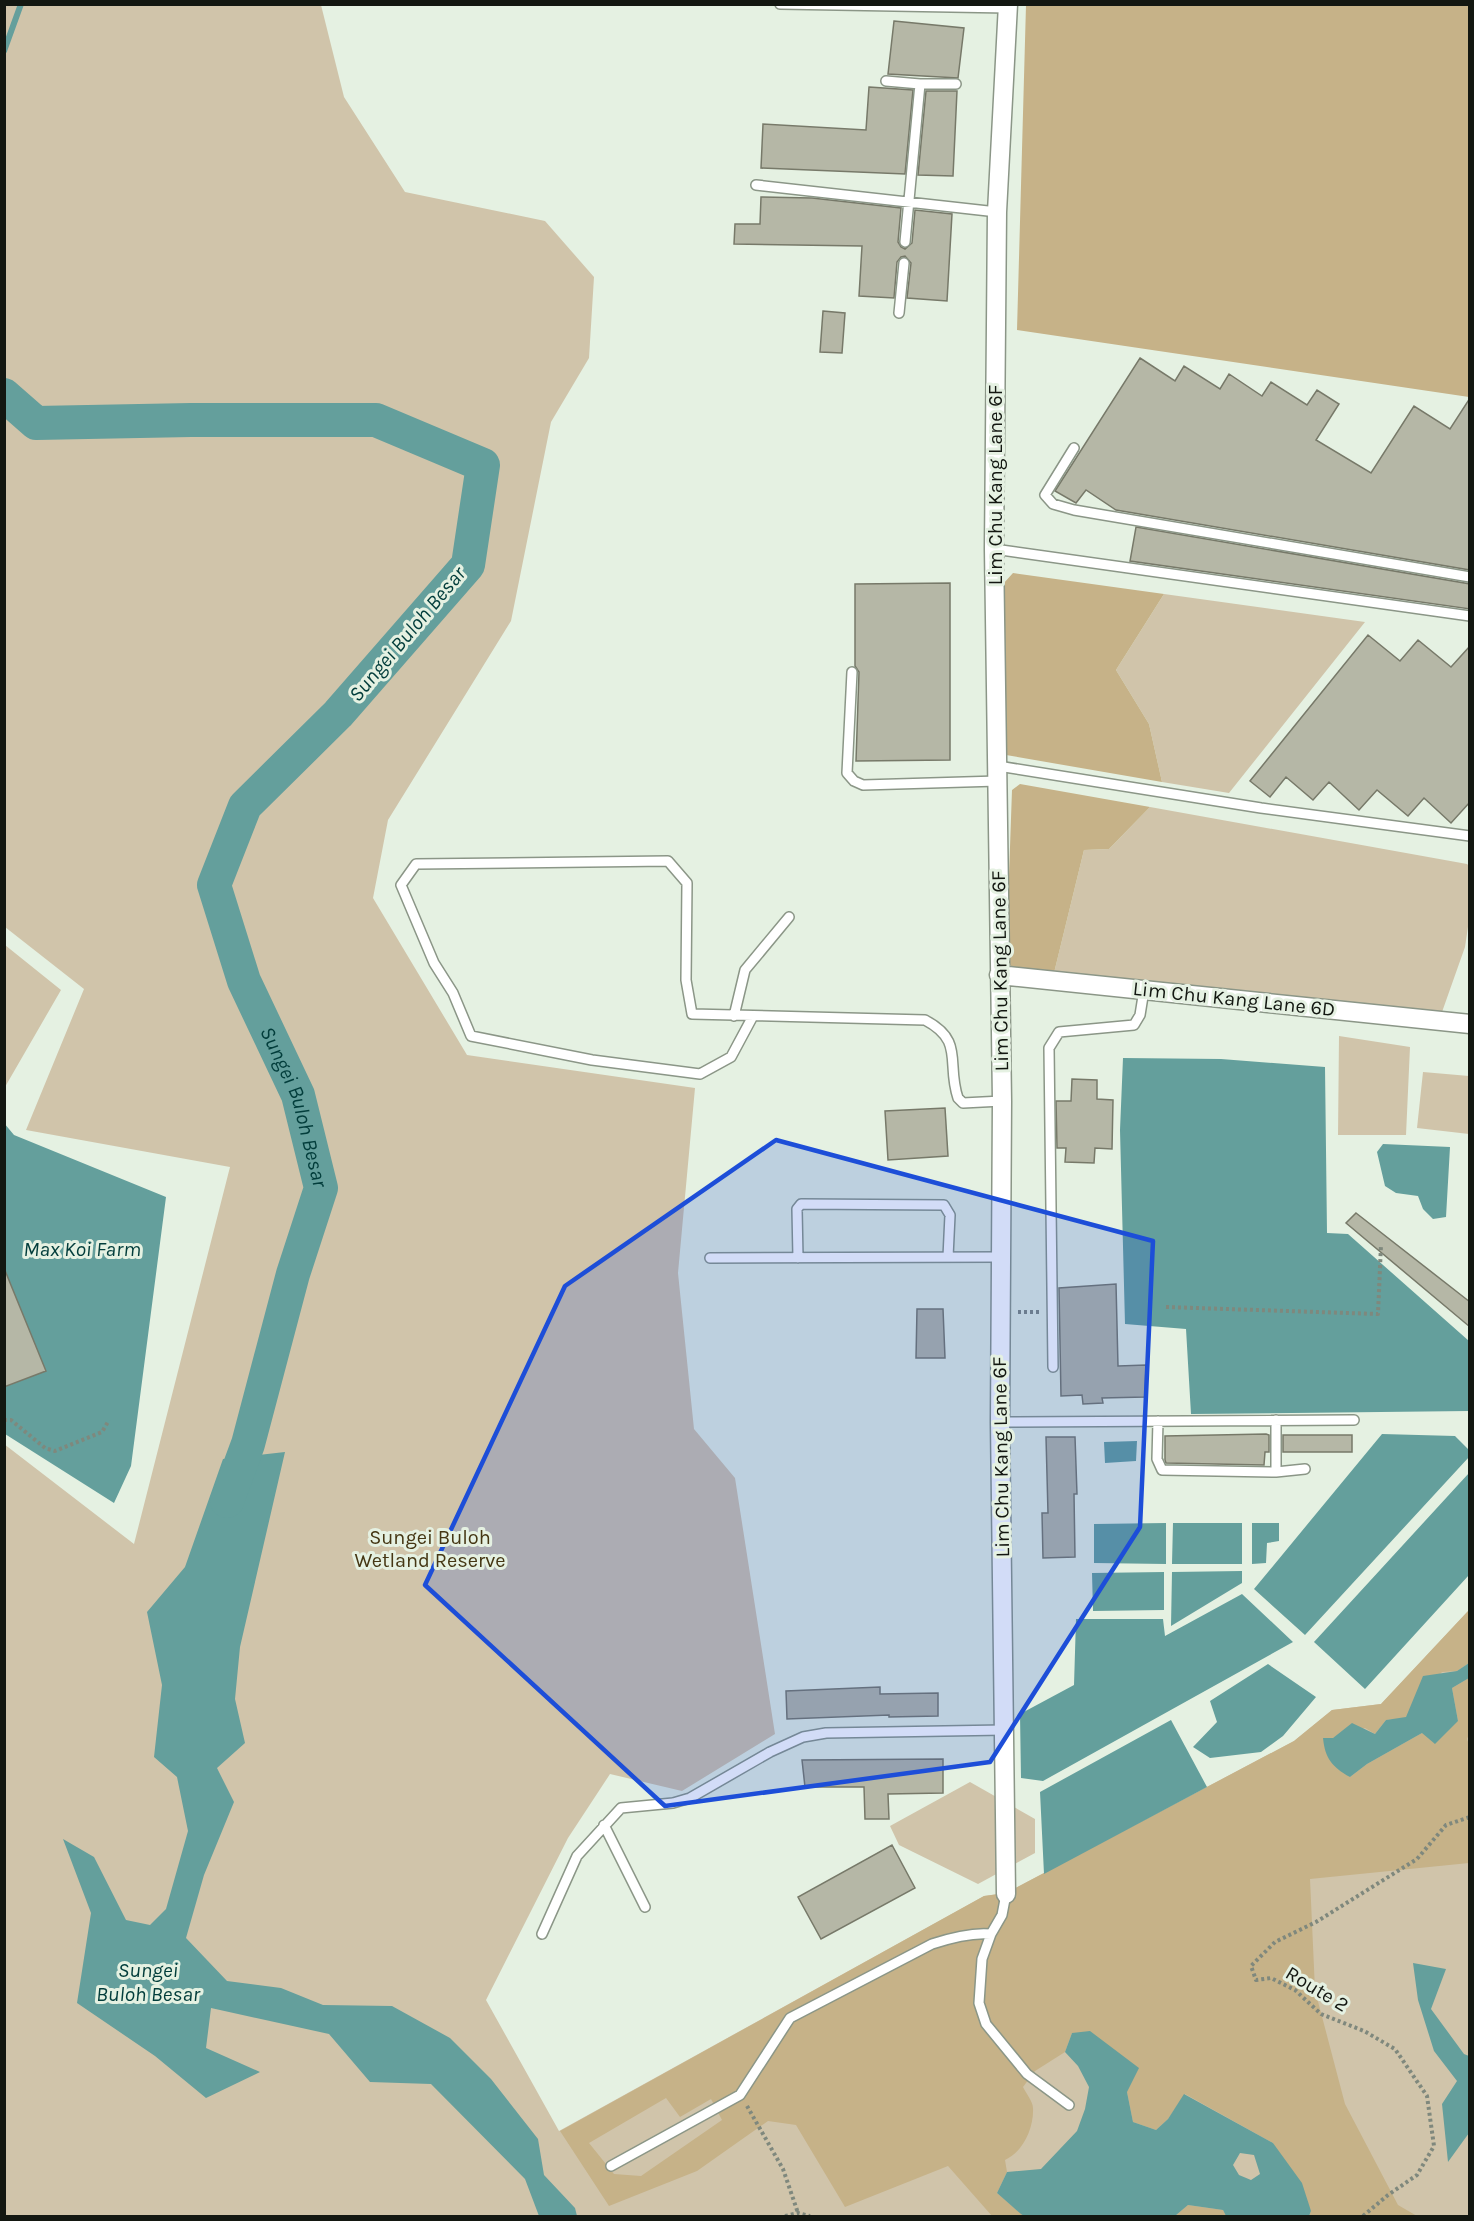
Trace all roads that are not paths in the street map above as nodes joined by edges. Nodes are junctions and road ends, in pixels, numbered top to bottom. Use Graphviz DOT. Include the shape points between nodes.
graph roads {
  1 [pos="780,4"];
  2 [pos="920,6"];
  3 [pos="1008,6"];
  4 [pos="886,81"];
  5 [pos="920,84"];
  6 [pos="956,84"];
  7 [pos="756,185"];
  8 [pos="909,202"];
  9 [pos="997,212"];
  10 [pos="905,242"];
  11 [pos="904,263"];
  12 [pos="899,313"];
  13 [pos="1074,448"];
  14 [pos="994,549"];
  15 [pos="1470,578"];
  16 [pos="1470,616"];
  17 [pos="852,672"];
  18 [pos="998,773"];
  19 [pos="1469,836"];
  20 [pos="789,917"];
  21 [pos="999,975"];
  22 [pos="1144,990"];
  23 [pos="734,1016"];
  24 [pos="753,1016"];
  25 [pos="1470,1024"];
  26 [pos="1002,1101"];
  27 [pos="948,1257"];
  28 [pos="1001,1257"];
  29 [pos="710,1258"];
  30 [pos="798,1258"];
  31 [pos="1053,1367"];
  32 [pos="1276,1420"];
  33 [pos="1354,1420"];
  34 [pos="1158,1421"];
  35 [pos="1000,1422"];
  36 [pos="1305,1469"];
  37 [pos="1276,1472"];
  38 [pos="1004,1730"];
  39 [pos="604,1825"];
  40 [pos="1006,1894"];
  41 [pos="645,1907"];
  42 [pos="542,1934"];
  43 [pos="991,1934"];
  44 [pos="1069,2105"];
  45 [pos="611,2166"];
  1 -- 2 [label="lane"];
  2 -- 3 [label="lane"];
  3 -- 9 [label="street, Lim Chu Kang Lane 6F"];
  4 -- 5 [label="lane"];
  5 -- 6 [label="lane"];
  5 -- 8 [label="lane"];
  7 -- 8 [label="lane"];
  8 -- 9 [label="lane"];
  8 -- 10 [label="lane"];
  9 -- 14 [label="street, Lim Chu Kang Lane 6F"];
  11 -- 12 [label="lane"];
  13 -- 15 [label="lane" via="1045,495 1053,504"];
  14 -- 16 [label="lane"];
  14 -- 18 [label="street, Lim Chu Kang Lane 6F"];
  17 -- 18 [label="lane" via="847,773 854,781 863,785"];
  18 -- 19 [label="lane"];
  18 -- 21 [label="street, Lim Chu Kang Lane 6F"];
  20 -- 23 [label="lane" via="745,970"];
  21 -- 22 [label="street, Lim Chu Kang Lane 6D"];
  21 -- 26 [label="street, Lim Chu Kang Lane 6F"];
  22 -- 25 [label="street, Lim Chu Kang Lane 6D"];
  22 -- 31 [label="lane" via="1140,1015 1134,1024 1059,1032 1049,1048"];
  23 -- 24 [label="lane"];
  23 -- 24 [label="lane" via="692,1014 686,980 687,883 668,861 416,864 401,885 471,1036 592,1060 700,1074 731,1057"];
  24 -- 26 [label="lane" via="925,1020 946,1034 957,1098 963,1103"];
  26 -- 28 [label="street, Lim Chu Kang Lane 6F"];
  27 -- 28 [label="lane"];
  27 -- 30 [label="lane"];
  27 -- 30 [label="lane" via="950,1215 944,1205 801,1204 797,1209"];
  28 -- 35 [label="street, Lim Chu Kang Lane 6F"];
  29 -- 30 [label="lane"];
  32 -- 33 [label="lane"];
  32 -- 34 [label="lane"];
  32 -- 37 [label="lane"];
  34 -- 35 [label="lane"];
  34 -- 37 [label="lane" via="1157,1460 1162,1470"];
  35 -- 38 [label="street, Lim Chu Kang Lane 6F"];
  36 -- 37 [label="lane"];
  38 -- 39 [label="lane" via="826,1733 803,1737 690,1798 621,1808"];
  38 -- 40 [label="street, Lim Chu Kang Lane 6F"];
  39 -- 41 [label="lane"];
  39 -- 42 [label="lane" via="577,1856"];
  40 -- 43 [label="lane, Lim Chu Kang Lane 6F" via="1002,1915"];
  43 -- 44 [label="lane, Lim Chu Kang Lane 6F" via="982,1959 980,2003 986,2024 1027,2074"];
  43 -- 45 [label="lane" via="932,1944 790,2018 741,2095"];
}
